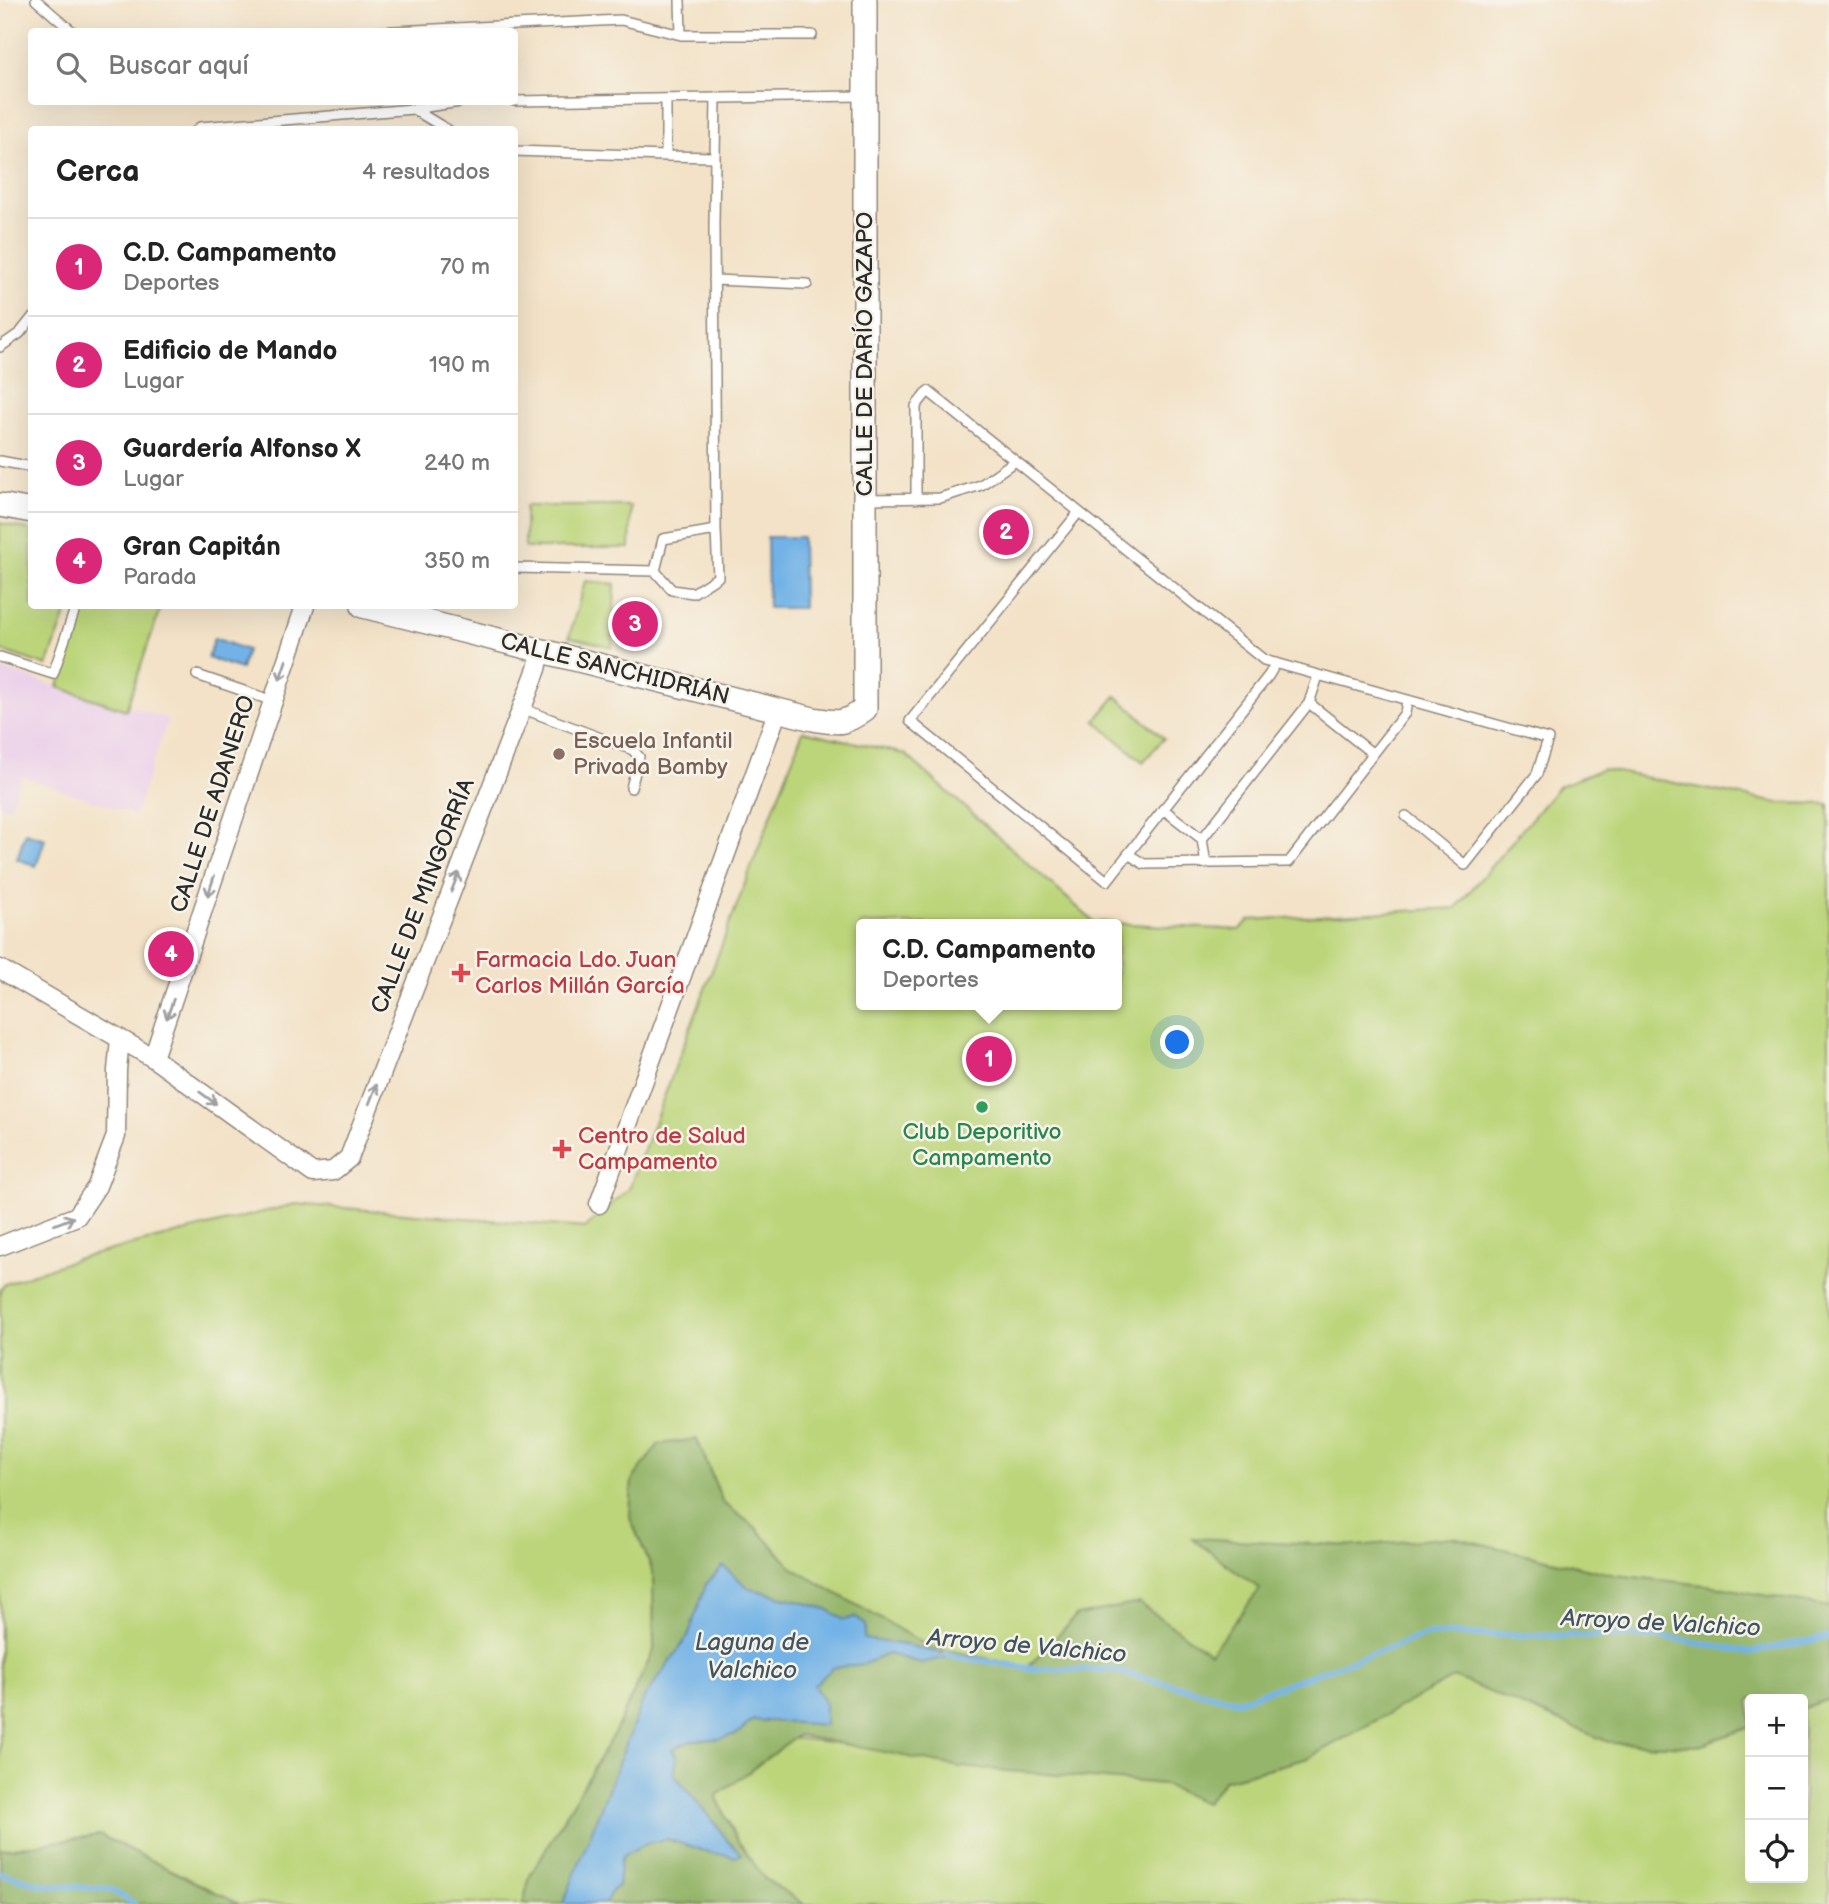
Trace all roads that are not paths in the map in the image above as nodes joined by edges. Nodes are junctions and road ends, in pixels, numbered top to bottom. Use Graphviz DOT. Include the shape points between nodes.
graph roads {
  1 [pos="36,0"];
  2 [pos="680,0"];
  3 [pos="865,0"];
  4 [pos="68,28"];
  5 [pos="456,28"];
  6 [pos="681,34"];
  7 [pos="812,35"];
  8 [pos="865,96"];
  9 [pos="716,98"];
  10 [pos="666,99"];
  11 [pos="518,101"];
  12 [pos="440,105"];
  13 [pos="413,109"];
  14 [pos="212,126"];
  15 [pos="441,126"];
  16 [pos="518,151"];
  17 [pos="666,156"];
  18 [pos="715,157"];
  19 [pos="714,281"];
  20 [pos="807,284"];
  21 [pos="28,323"];
  22 [pos="0,347"];
  23 [pos="0,461"];
  24 [pos="1015,461"];
  25 [pos="28,466"];
  26 [pos="864,499"];
  27 [pos="916,499"];
  28 [pos="0,505"];
  29 [pos="28,510"];
  30 [pos="1079,512"];
  31 [pos="716,530"];
  32 [pos="518,568"];
  33 [pos="655,571"];
  34 [pos="75,609"];
  35 [pos="304,609"];
  36 [pos="375,609"];
  37 [pos="541,651"];
  38 [pos="0,657"];
  39 [pos="1276,663"];
  40 [pos="197,674"];
  41 [pos="1318,676"];
  42 [pos="273,701"];
  43 [pos="1407,701"];
  44 [pos="1309,704"];
  45 [pos="522,708"];
  46 [pos="864,709"];
  47 [pos="778,710"];
  48 [pos="1373,754"];
  49 [pos="631,788"];
  50 [pos="1163,809"];
  51 [pos="1406,816"];
  52 [pos="1202,839"];
  53 [pos="1128,854"];
  54 [pos="1206,864"];
  55 [pos="0,969"];
  56 [pos="120,1039"];
  57 [pos="153,1058"];
  58 [pos="599,1204"];
  59 [pos="0,1246"];
  1 -- 4 [label="lane"];
  2 -- 6 [label="lane"];
  3 -- 8 [label="street, CALLE DE DARÍO GAZAPO"];
  5 -- 6 [label="lane" via="621,20"];
  6 -- 7 [label="lane"];
  8 -- 9 [label="lane"];
  8 -- 26 [label="street, CALLE DE DARÍO GAZAPO"];
  9 -- 10 [label="lane"];
  9 -- 18 [label="lane"];
  10 -- 11 [label="lane"];
  10 -- 17 [label="lane"];
  12 -- 13 [label="lane"];
  13 -- 14 [label="lane"];
  13 -- 15 [label="lane"];
  16 -- 17 [label="lane"];
  17 -- 18 [label="lane"];
  18 -- 19 [label="lane"];
  19 -- 20 [label="lane"];
  19 -- 31 [label="lane"];
  21 -- 22 [label="lane"];
  23 -- 25 [label="lane"];
  24 -- 27 [label="lane" via="981,485 940,498"];
  24 -- 27 [label="lane" via="928,391 916,406"];
  24 -- 30 [label="lane"];
  26 -- 27 [label="lane"];
  26 -- 46 [label="street, CALLE DE DARÍO GAZAPO"];
  28 -- 29 [label="street"];
  30 -- 39 [label="lane" via="1265,660"];
  30 -- 53 [label="lane" via="910,721 1107,881"];
  31 -- 33 [label="lane" via="663,540"];
  31 -- 33 [label="lane" via="718,577 693,593 672,590"];
  32 -- 33 [label="lane"];
  34 -- 38 [label="lane" via="53,674"];
  35 -- 42 [label="street, CALLE DE ADANERO, one-way"];
  36 -- 37 [label="street, CALLE SANCHIDRIÁN"];
  37 -- 45 [label="street, CALLE DE MINGORRÍA"];
  37 -- 47 [label="street, CALLE SANCHIDRIÁN"];
  39 -- 41 [label="lane"];
  39 -- 50 [label="lane"];
  40 -- 42 [label="lane"];
  41 -- 43 [label="lane"];
  41 -- 44 [label="lane"];
  42 -- 57 [label="street, CALLE DE ADANERO, one-way"];
  43 -- 48 [label="lane" via="1405,713"];
  43 -- 51 [label="lane" via="1548,739 1537,774 1465,865"];
  44 -- 48 [label="lane"];
  44 -- 52 [label="lane"];
  45 -- 49 [label="lane" via="633,750 639,757"];
  57 -- 45 [label="street, CALLE DE MINGORRÍA, one-way" via="313,1173 333,1171 349,1158"];
  46 -- 47 [label="street, CALLE SANCHIDRIÁN" via="850,720 836,723"];
  47 -- 58 [label="street"];
  48 -- 54 [label="lane" via="1289,862"];
  50 -- 52 [label="lane"];
  50 -- 53 [label="lane"];
  52 -- 54 [label="lane"];
  53 -- 54 [label="lane" via="1144,864"];
  55 -- 56 [label="street"];
  56 -- 57 [label="street"];
  59 -- 56 [label="street, one-way" via="77,1216 97,1186 116,1136"];
}
